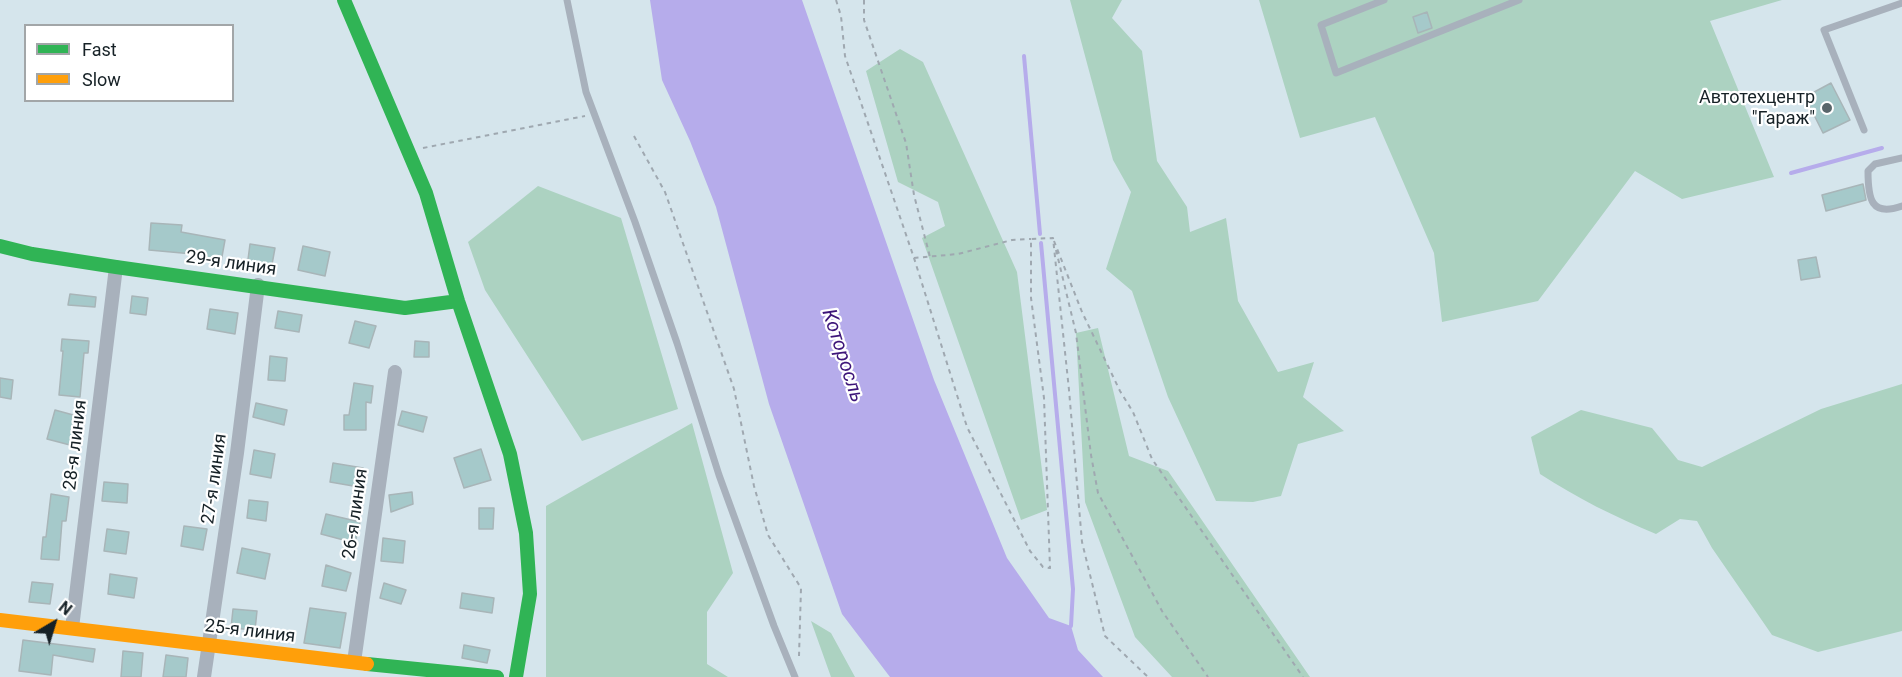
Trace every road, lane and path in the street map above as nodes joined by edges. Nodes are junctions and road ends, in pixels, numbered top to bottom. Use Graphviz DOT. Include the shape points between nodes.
graph roads {
  1 [pos="344,0"];
  2 [pos="567,0"];
  3 [pos="836,0"];
  4 [pos="864,0"];
  5 [pos="1384,0"];
  6 [pos="1519,0"];
  7 [pos="1902,3"];
  8 [pos="594,114"];
  9 [pos="1864,130"];
  10 [pos="634,136"];
  11 [pos="408,151"];
  12 [pos="1902,158"];
  13 [pos="1902,206"];
  14 [pos="1053,238"];
  15 [pos="1031,239"];
  16 [pos="0,246"];
  17 [pos="930,257"];
  18 [pos="914,258"];
  19 [pos="116,267"];
  20 [pos="258,285"];
  21 [pos="458,301"];
  22 [pos="395,372"];
  23 [pos="0,620"];
  24 [pos="72,628"];
  25 [pos="208,645"];
  26 [pos="354,662"];
  27 [pos="798,666"];
  28 [pos="204,677"];
  29 [pos="497,677"];
  30 [pos="516,677"];
  31 [pos="795,677"];
  32 [pos="1148,677"];
  33 [pos="1208,677"];
  34 [pos="1303,677"];
  1 -- 11 [label="street"];
  2 -- 8 [label="lane"];
  3 -- 18 [label="path" via="845,56"];
  4 -- 17 [label="path" via="864,20 906,143"];
  5 -- 6 [label="lane" via="1321,25 1335,73"];
  7 -- 9 [label="lane" via="1824,30"];
  8 -- 11 [label="path"];
  8 -- 31 [label="lane" via="677,343 719,475"];
  10 -- 27 [label="path" via="665,192 734,389 768,535 801,588"];
  11 -- 21 [label="street" via="426,194"];
  12 -- 13 [label="lane" via="1875,164 1868,171 1877,209"];
  14 -- 15 [label="path"];
  14 -- 32 [label="path" via="1082,542 1105,636"];
  14 -- 33 [label="path" via="1076,333 1098,493 1162,611"];
  14 -- 34 [label="path" via="1082,312 1133,412 1152,459"];
  15 -- 17 [label="path"];
  15 -- 18 [label="path" via="1031,298 1044,398 1050,568 1043,567 1030,551 967,427"];
  16 -- 19 [label="street, 29-я линия"];
  17 -- 18 [label="path"];
  19 -- 20 [label="street, 29-я линия"];
  19 -- 24 [label="street, 28-я линия"];
  20 -- 21 [label="street, 29-я линия" via="405,308"];
  20 -- 25 [label="street, 27-я линия"];
  21 -- 30 [label="street" via="510,454 526,533 530,594"];
  22 -- 26 [label="street, 26-я линия"];
  23 -- 24 [label="street, 25-я линия"];
  24 -- 25 [label="street, 25-я линия"];
  25 -- 26 [label="street, 25-я линия"];
  25 -- 28 [label="street, 27-я линия"];
  26 -- 29 [label="street, 25-я линия"];
}
